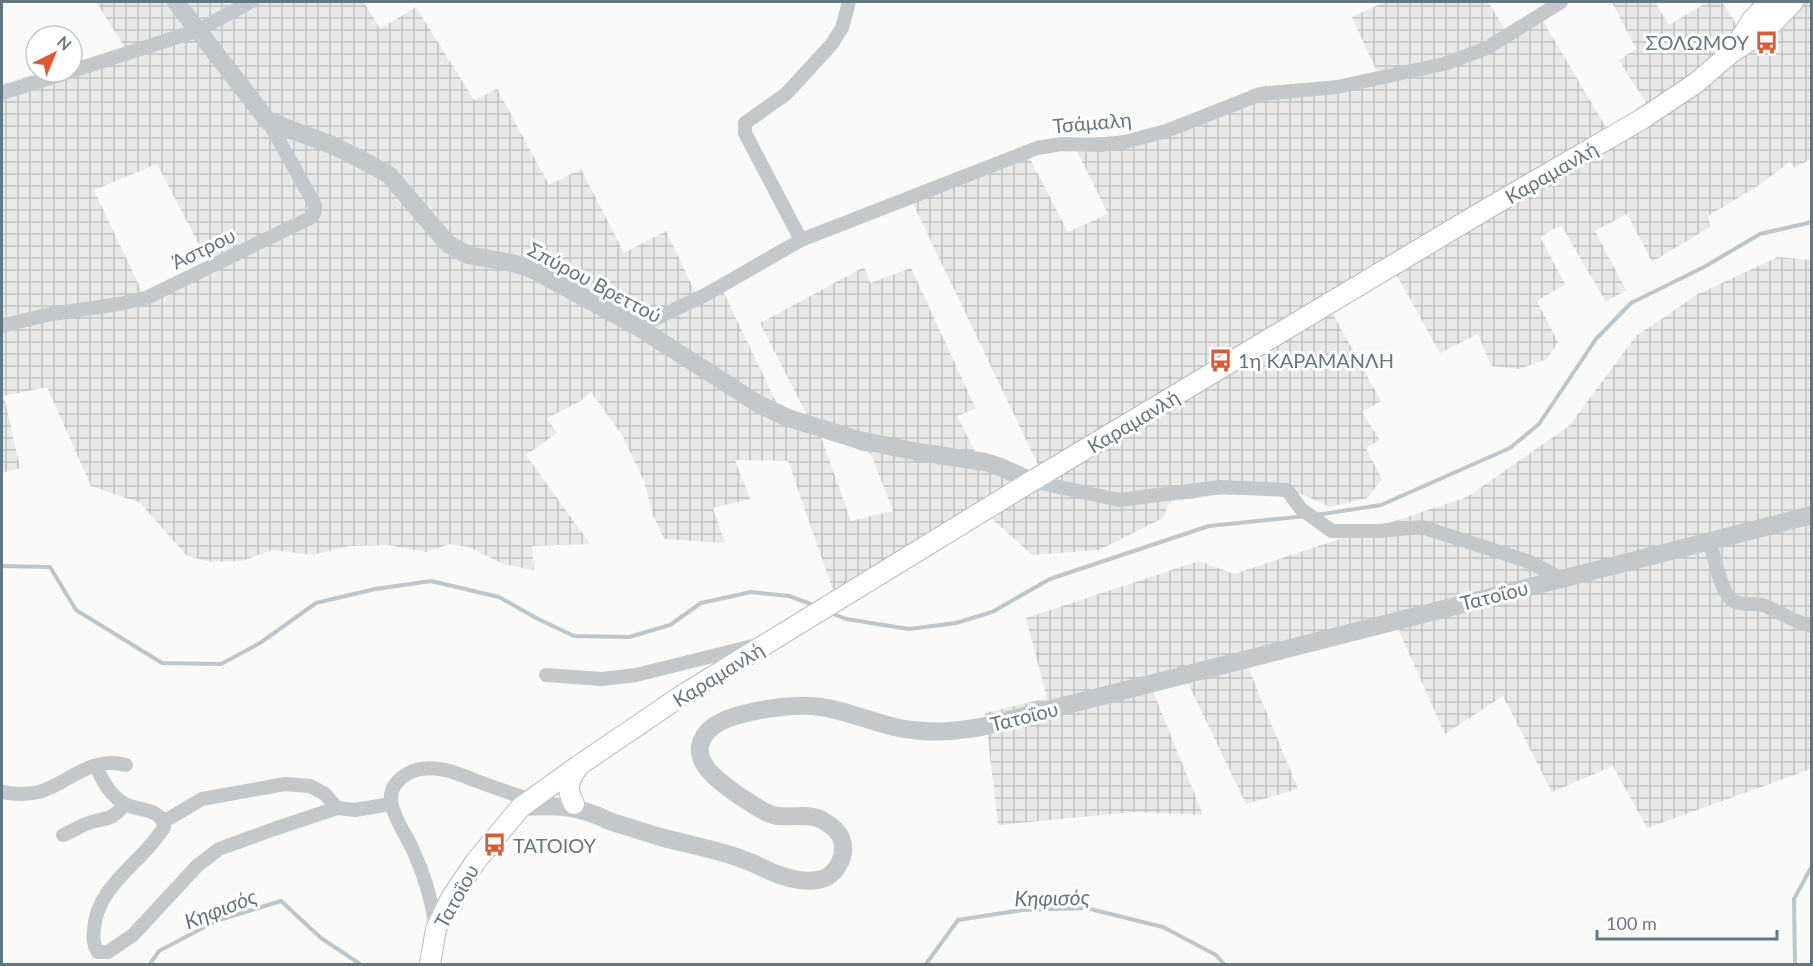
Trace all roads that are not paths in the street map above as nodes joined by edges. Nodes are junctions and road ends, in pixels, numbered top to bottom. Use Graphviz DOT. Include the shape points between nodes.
graph roads {
  1 [pos="176,2"];
  2 [pos="250,2"];
  3 [pos="849,2"];
  4 [pos="1562,2"];
  5 [pos="1769,2"];
  6 [pos="1793,2"];
  7 [pos="199,30"];
  8 [pos="1732,52"];
  9 [pos="84,68"];
  10 [pos="32,84"];
  11 [pos="2,93"];
  12 [pos="268,121"];
  13 [pos="801,240"];
  14 [pos="2,326"];
  15 [pos="638,327"];
  16 [pos="1032,482"];
  17 [pos="1812,515"];
  18 [pos="1710,542"];
  19 [pos="1560,578"];
  20 [pos="1812,626"];
  21 [pos="767,643"];
  22 [pos="546,675"];
  23 [pos="126,765"];
  24 [pos="578,766"];
  25 [pos="96,767"];
  26 [pos="2,792"];
  27 [pos="530,801"];
  28 [pos="125,804"];
  29 [pos="391,804"];
  30 [pos="574,804"];
  31 [pos="337,808"];
  32 [pos="596,816"];
  33 [pos="163,822"];
  34 [pos="63,835"];
  35 [pos="436,929"];
  36 [pos="431,960"];
  1 -- 7 [label="street"];
  2 -- 7 [label="street"];
  3 -- 13 [label="street" via="842,28 831,45 786,94 745,123 746,133"];
  4 -- 13 [label="street, Τσάμαλη" via="1487,48 1444,63 1337,87 1261,94 1166,131 1125,142 1050,144"];
  5 -- 8 [label="main road, Καραμανλή"];
  6 -- 8 [label="main road, Καραμανλή" via="1765,31"];
  7 -- 9 [label="street"];
  7 -- 12 [label="street"];
  8 -- 16 [label="main road, Καραμανλή" via="1696,83 1642,119"];
  10 -- 11 [label="street"];
  12 -- 14 [label="street, Άστρου" via="315,205 310,218 146,298"];
  12 -- 15 [label="street, Σπύρου Βρεττού" via="332,145 389,176 457,250 532,270"];
  13 -- 15 [label="street, Τσάμαλη" via="707,294"];
  15 -- 16 [label="street, Σπύρου Βρεττού" via="760,405 788,418 859,440 985,462"];
  16 -- 19 [label="street" via="1119,500 1220,487 1287,490 1301,509 1332,531 1422,527 1530,562"];
  16 -- 21 [label="main road, Καραμανλή"];
  17 -- 18 [label="street, Τατοΐου"];
  18 -- 19 [label="street, Τατοΐου"];
  18 -- 20 [label="street" via="1719,577 1735,602 1766,605 1792,621"];
  19 -- 32 [label="street, Τατοΐου" via="981,727 946,733 901,728 805,706 753,711 716,724 707,732 699,750 709,772 721,783 770,814 819,818 841,836 842,858 824,879 794,879 729,854"];
  21 -- 22 [label="street" via="636,675 602,679"];
  21 -- 24 [label="main road, Καραμανλή"];
  23 -- 25 [label="street" via="104,762"];
  24 -- 27 [label="main road, Καραμανλή"];
  24 -- 30 [label="main road" via="568,784"];
  25 -- 26 [label="street" via="78,771 39,792"];
  25 -- 28 [label="street" via="106,787"];
  27 -- 29 [label="street" via="442,769 425,768 398,779 392,788"];
  27 -- 30 [label="street, Τατοΐου"];
  27 -- 32 [label="street, Τατοΐου"];
  27 -- 35 [label="main road, Τατοΐου" via="476,861"];
  28 -- 33 [label="street" via="152,812"];
  28 -- 34 [label="street" via="110,819 86,824"];
  29 -- 31 [label="street" via="355,810"];
  29 -- 35 [label="street" via="429,894"];
  30 -- 32 [label="street, Τατοΐου"];
  31 -- 33 [label="street" via="325,794 310,786 285,784 202,799"];
  31 -- 33 [label="street" via="219,849 197,866 133,935 108,952 98,952 93,941 97,911 119,878 161,832"];
  35 -- 36 [label="main road, Τατοΐου"];
}
